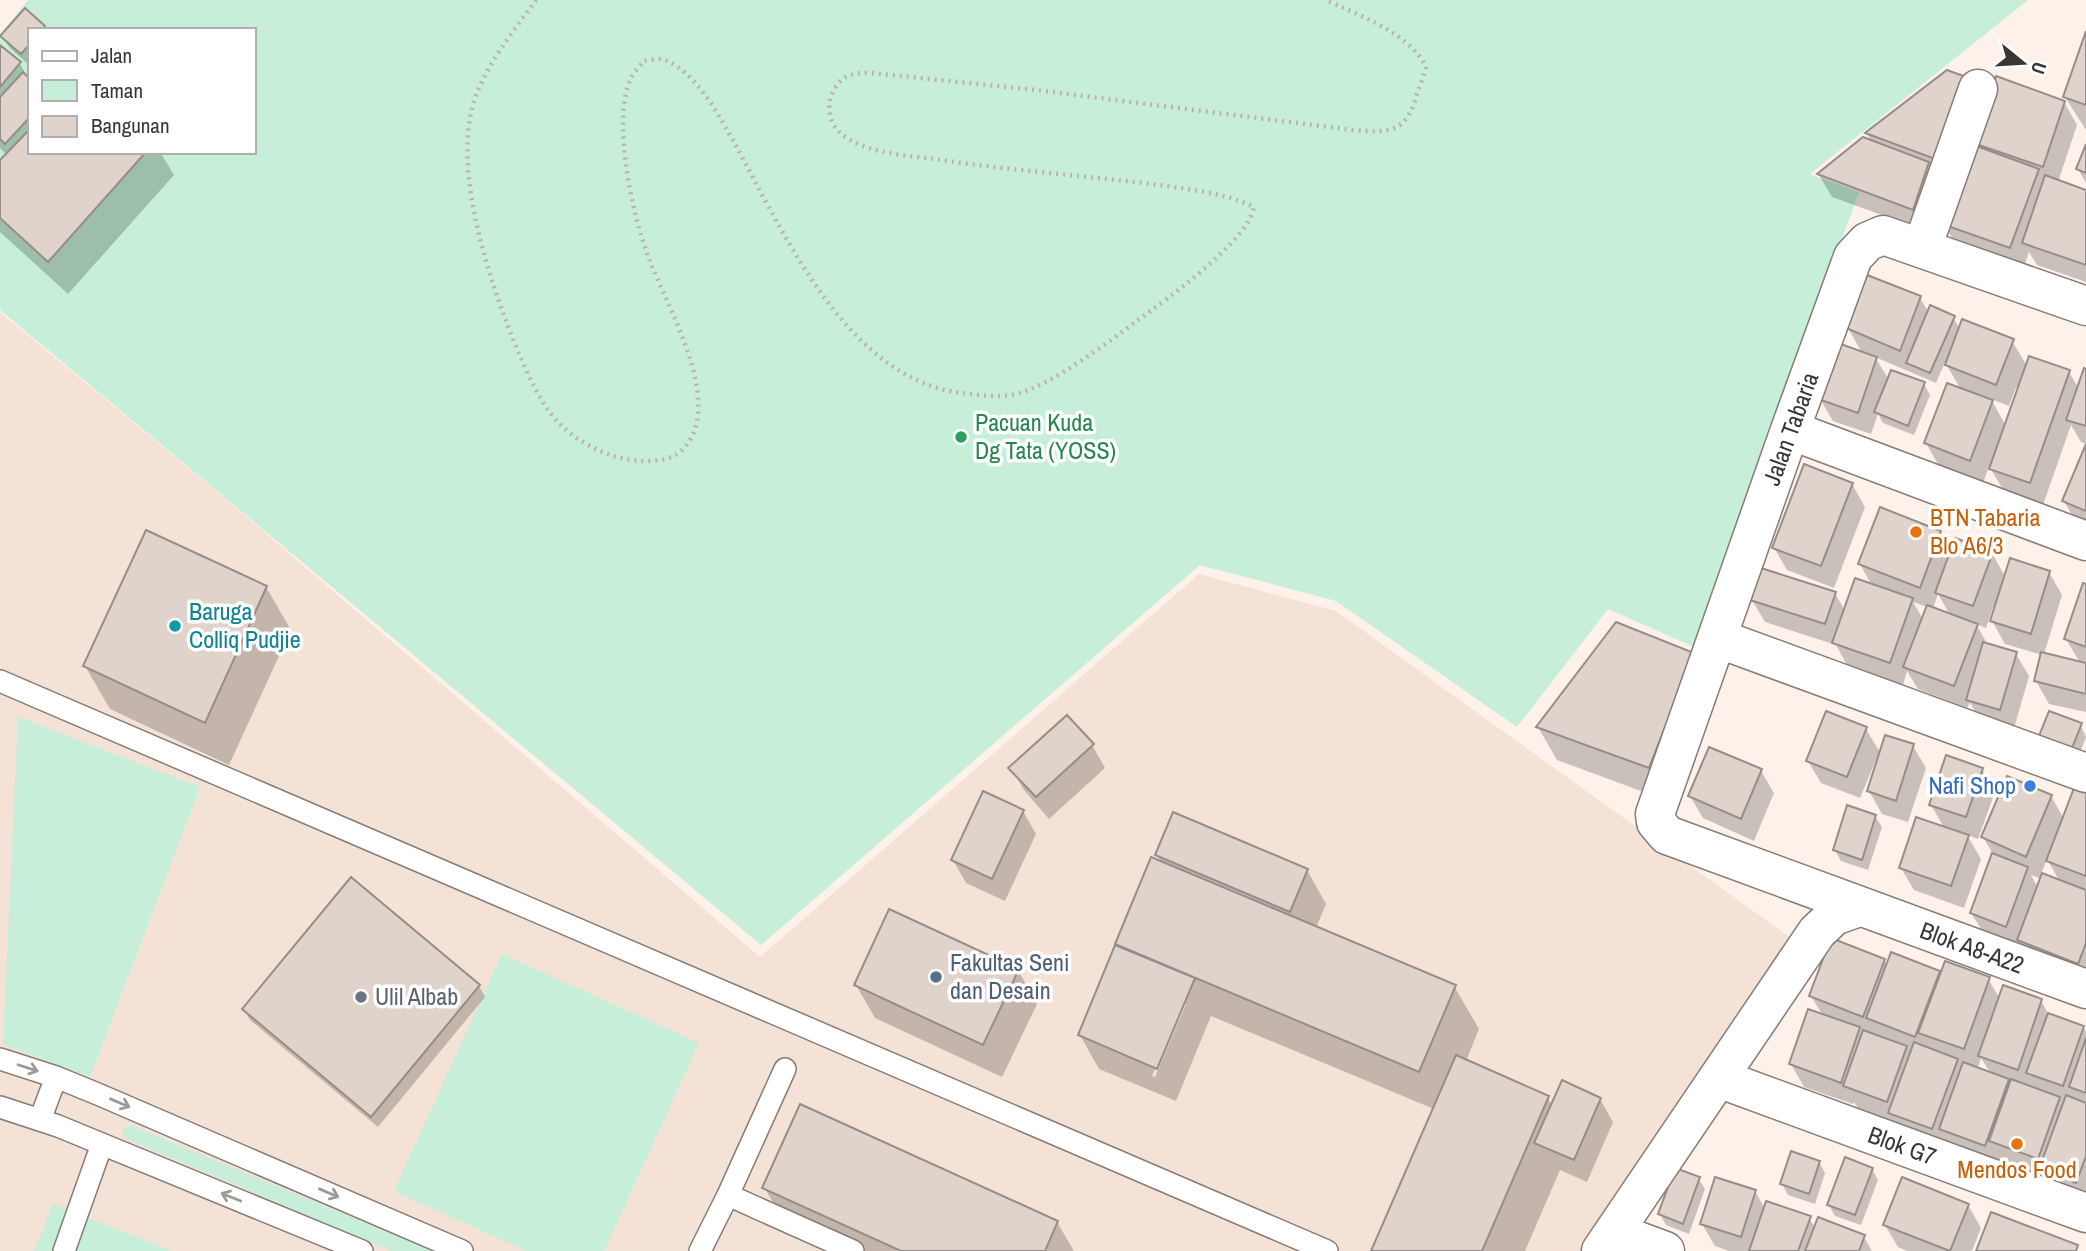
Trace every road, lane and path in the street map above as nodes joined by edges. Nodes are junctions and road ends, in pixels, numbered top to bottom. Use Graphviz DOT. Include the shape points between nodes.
graph roads {
  1 [pos="536,0"];
  2 [pos="1325,0"];
  3 [pos="1978,89"];
  4 [pos="1922,248"];
  5 [pos="2086,306"];
  6 [pos="1790,430"];
  7 [pos="2086,541"];
  8 [pos="1717,638"];
  9 [pos="0,681"];
  10 [pos="2086,774"];
  11 [pos="1859,906"];
  12 [pos="2086,989"];
  13 [pos="0,1059"];
  14 [pos="785,1069"];
  15 [pos="56,1077"];
  16 [pos="1718,1078"];
  17 [pos="0,1107"];
  18 [pos="40,1120"];
  19 [pos="102,1144"];
  20 [pos="728,1195"];
  21 [pos="2086,1213"];
  22 [pos="1607,1241"];
  23 [pos="64,1251"];
  24 [pos="362,1251"];
  25 [pos="462,1251"];
  26 [pos="700,1251"];
  27 [pos="853,1251"];
  28 [pos="1326,1251"];
  29 [pos="1665,1251"];
  1 -- 2 [label="path" via="491,66 476,95 468,130 468,167 482,248 508,326 547,410 595,448 633,460 659,461 680,453 695,437 700,409 694,370 648,257 625,151 624,109 631,78 644,61 663,59 688,76 718,113 786,239 851,329 880,356 931,386 1002,397 1045,381 1149,312 1238,235 1252,218 1254,207 1181,189 948,161 860,145 836,129 831,119 830,99 838,83 852,73 872,73 1331,128 1377,132 1396,128 1407,120 1416,101 1426,67 1422,57 1384,28"];
  3 -- 4 [label="street"];
  4 -- 5 [label="street"];
  4 -- 6 [label="street, Jalan Tabaria" via="1884,235 1867,242 1853,257"];
  6 -- 7 [label="street"];
  6 -- 8 [label="street, Jalan Tabaria"];
  8 -- 10 [label="street"];
  8 -- 11 [label="street, Jalan Tabaria" via="1656,822 1667,835"];
  9 -- 28 [label="lane"];
  11 -- 12 [label="street, Blok A8-A22"];
  11 -- 16 [label="street" via="1833,916 1817,932"];
  13 -- 15 [label="lane, one-way"];
  14 -- 20 [label="lane"];
  15 -- 18 [label="lane"];
  15 -- 25 [label="lane, one-way"];
  16 -- 21 [label="street, Blok G7"];
  16 -- 22 [label="street"];
  17 -- 18 [label="lane"];
  18 -- 19 [label="lane"];
  19 -- 23 [label="lane"];
  24 -- 19 [label="lane, one-way"];
  20 -- 26 [label="lane"];
  20 -- 27 [label="lane"];
  22 -- 29 [label="street"];
}
